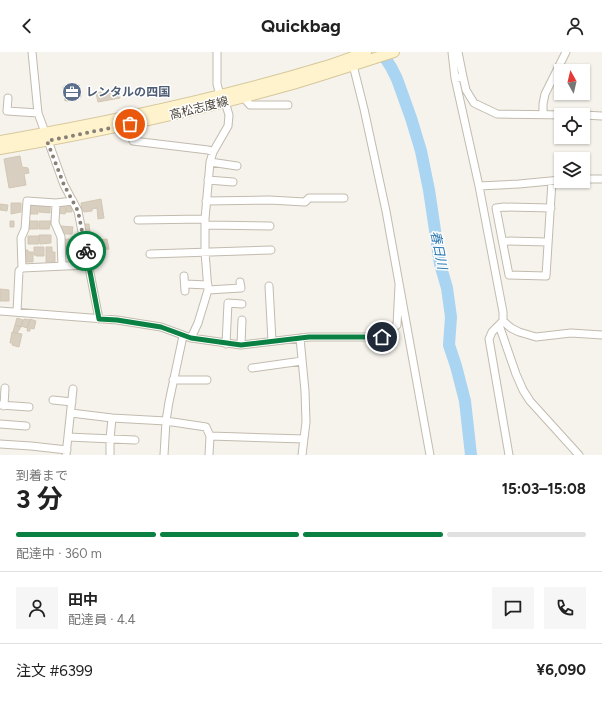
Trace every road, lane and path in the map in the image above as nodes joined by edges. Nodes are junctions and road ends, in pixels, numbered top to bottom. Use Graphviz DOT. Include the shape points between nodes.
graph roads {
  1 [pos="32,52"];
  2 [pos="217,52"];
  3 [pos="366,52"];
  4 [pos="394,52"];
  5 [pos="452,52"];
  6 [pos="458,52"];
  7 [pos="564,53"];
  8 [pos="354,59"];
  9 [pos="459,78"];
  10 [pos="243,97"];
  11 [pos="8,98"];
  12 [pos="223,99"];
  13 [pos="288,105"];
  14 [pos="38,113"];
  15 [pos="542,114"];
  16 [pos="554,114"];
  17 [pos="590,115"];
  18 [pos="602,116"];
  19 [pos="129,130"];
  20 [pos="46,137"];
  21 [pos="0,141"];
  22 [pos="0,149"];
  23 [pos="213,152"];
  24 [pos="210,162"];
  25 [pos="237,166"];
  26 [pos="590,179"];
  27 [pos="602,179"];
  28 [pos="208,180"];
  29 [pos="552,181"];
  30 [pos="233,182"];
  31 [pos="479,186"];
  32 [pos="344,198"];
  33 [pos="73,201"];
  34 [pos="206,201"];
  35 [pos="56,203"];
  36 [pos="551,208"];
  37 [pos="138,220"];
  38 [pos="205,222"];
  39 [pos="270,226"];
  40 [pos="502,241"];
  41 [pos="548,242"];
  42 [pos="271,250"];
  43 [pos="206,252"];
  44 [pos="150,254"];
  45 [pos="88,265"];
  46 [pos="62,266"];
  47 [pos="22,268"];
  48 [pos="184,276"];
  49 [pos="240,282"];
  50 [pos="399,285"];
  51 [pos="269,286"];
  52 [pos="208,287"];
  53 [pos="242,304"];
  54 [pos="0,312"];
  55 [pos="17,312"];
  56 [pos="99,319"];
  57 [pos="242,320"];
  58 [pos="501,323"];
  59 [pos="602,335"];
  60 [pos="183,336"];
  61 [pos="191,338"];
  62 [pos="300,338"];
  63 [pos="272,341"];
  64 [pos="226,344"];
  65 [pos="241,345"];
  66 [pos="302,361"];
  67 [pos="252,368"];
  68 [pos="173,380"];
  69 [pos="207,380"];
  70 [pos="5,388"];
  71 [pos="73,389"];
  72 [pos="53,400"];
  73 [pos="72,402"];
  74 [pos="2,406"];
  75 [pos="29,407"];
  76 [pos="71,413"];
  77 [pos="112,418"];
  78 [pos="166,421"];
  79 [pos="0,424"];
  80 [pos="26,426"];
  81 [pos="210,436"];
  82 [pos="68,437"];
  83 [pos="304,439"];
  84 [pos="110,440"];
  85 [pos="135,440"];
  86 [pos="0,444"];
  87 [pos="67,453"];
  88 [pos="110,455"];
  89 [pos="164,455"];
  90 [pos="209,455"];
  91 [pos="302,455"];
  92 [pos="430,455"];
  93 [pos="509,455"];
  94 [pos="579,455"];
  1 -- 14 [label="street"];
  2 -- 12 [label="street" via="217,84"];
  3 -- 8 [label="main road, 高松志度線"];
  4 -- 8 [label="main road, 高松志度線"];
  5 -- 9 [label="street"];
  6 -- 9 [label="street"];
  7 -- 15 [label="street" via="545,94"];
  8 -- 10 [label="main road, 高松志度線" via="299,82"];
  8 -- 12 [label="main road, 高松志度線"];
  8 -- 50 [label="street"];
  9 -- 15 [label="street" via="474,103 497,114"];
  9 -- 31 [label="street"];
  10 -- 12 [label="main road, 高松志度線"];
  10 -- 13 [label="street" via="250,105"];
  11 -- 14 [label="street" via="7,111"];
  12 -- 20 [label="main road, 高松志度線" via="114,120"];
  12 -- 23 [label="street" via="229,115 228,126"];
  14 -- 20 [label="street"];
  15 -- 16 [label="street"];
  17 -- 18 [label="street"];
  19 -- 23 [label="street" via="133,141"];
  20 -- 21 [label="main road, 高松志度線"];
  20 -- 22 [label="main road, 高松志度線"];
  20 -- 33 [label="street" via="64,185"];
  23 -- 24 [label="street"];
  24 -- 25 [label="street"];
  24 -- 28 [label="street"];
  26 -- 27 [label="street"];
  28 -- 30 [label="street"];
  28 -- 34 [label="street"];
  29 -- 31 [label="street"];
  29 -- 36 [label="street"];
  31 -- 58 [label="street" via="503,312"];
  32 -- 34 [label="street" via="309,198 305,202"];
  33 -- 35 [label="street"];
  33 -- 45 [label="street" via="78,211"];
  34 -- 38 [label="street"];
  35 -- 46 [label="street" via="55,223 60,237"];
  35 -- 47 [label="street" via="27,201 22,238"];
  36 -- 40 [label="street" via="496,208"];
  36 -- 41 [label="street"];
  37 -- 38 [label="street"];
  38 -- 39 [label="street"];
  38 -- 43 [label="street"];
  40 -- 41 [label="street"];
  40 -- 41 [label="street" via="509,275 546,276"];
  42 -- 43 [label="street"];
  43 -- 44 [label="street"];
  43 -- 52 [label="street"];
  45 -- 46 [label="street"];
  45 -- 56 [label="street"];
  46 -- 47 [label="street"];
  47 -- 55 [label="street" via="19,271"];
  48 -- 52 [label="street" via="185,288"];
  49 -- 52 [label="street" via="241,288"];
  50 -- 62 [label="street" via="397,325 382,337"];
  50 -- 92 [label="street"];
  51 -- 63 [label="street" via="267,310"];
  52 -- 61 [label="street"];
  53 -- 64 [label="street" via="228,303"];
  54 -- 55 [label="street"];
  55 -- 56 [label="street"];
  56 -- 60 [label="street" via="161,327"];
  57 -- 65 [label="street"];
  58 -- 59 [label="street" via="536,337 570,333"];
  58 -- 93 [label="street" via="489,338"];
  58 -- 94 [label="street" via="523,390"];
  60 -- 61 [label="street"];
  60 -- 68 [label="street"];
  61 -- 64 [label="street"];
  62 -- 63 [label="street"];
  62 -- 66 [label="street"];
  63 -- 65 [label="street"];
  64 -- 65 [label="street"];
  66 -- 67 [label="street"];
  66 -- 83 [label="street" via="306,422"];
  68 -- 69 [label="street"];
  68 -- 78 [label="street"];
  70 -- 74 [label="street"];
  71 -- 73 [label="street"];
  72 -- 73 [label="street"];
  73 -- 76 [label="street"];
  74 -- 75 [label="street"];
  76 -- 77 [label="street"];
  76 -- 82 [label="street"];
  77 -- 78 [label="street"];
  77 -- 84 [label="street"];
  78 -- 81 [label="street" via="206,427"];
  78 -- 89 [label="street"];
  79 -- 80 [label="street"];
  81 -- 83 [label="street"];
  81 -- 90 [label="street"];
  82 -- 84 [label="street"];
  82 -- 87 [label="street"];
  83 -- 91 [label="street"];
  84 -- 85 [label="street"];
  84 -- 88 [label="street"];
  86 -- 87 [label="street" via="31,446"];
}
